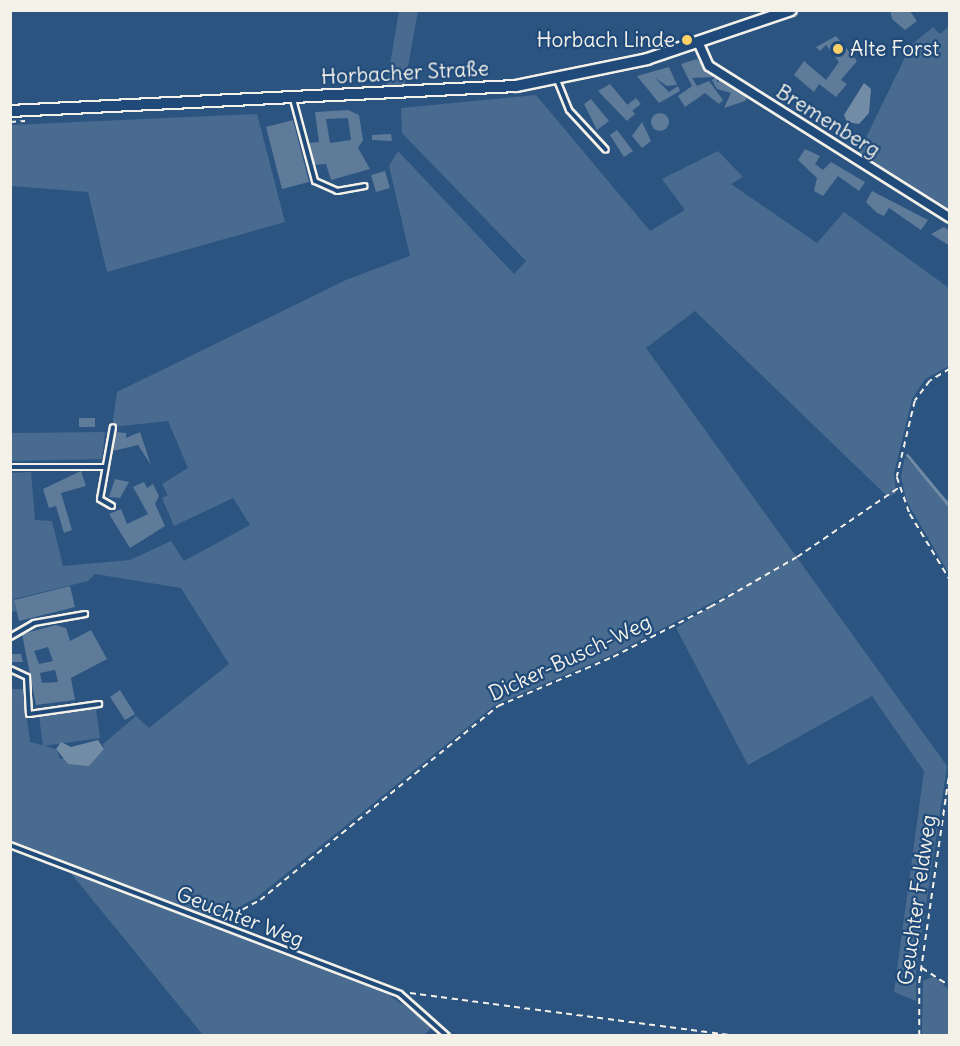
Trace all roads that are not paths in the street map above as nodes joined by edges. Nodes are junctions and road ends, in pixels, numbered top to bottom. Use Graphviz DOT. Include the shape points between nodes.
graph roads {
  1 [pos="791,10"];
  2 [pos="699,44"];
  3 [pos="557,80"];
  4 [pos="293,99"];
  5 [pos="10,111"];
  6 [pos="606,150"];
  7 [pos="364,186"];
  8 [pos="950,218"];
  9 [pos="113,427"];
  10 [pos="10,467"];
  11 [pos="105,467"];
  12 [pos="112,506"];
  13 [pos="85,614"];
  14 [pos="10,637"];
  15 [pos="10,669"];
  16 [pos="99,704"];
  17 [pos="10,845"];
  18 [pos="447,1035"];
  1 -- 2 [label="main road, Horbacher Straße"];
  2 -- 3 [label="main road, Horbacher Straße"];
  2 -- 8 [label="street, Bremenberg" via="709,66"];
  3 -- 4 [label="main road, Horbacher Straße"];
  3 -- 6 [label="lane" via="569,110"];
  4 -- 5 [label="main road, Horbacher Straße"];
  4 -- 7 [label="lane" via="315,181 337,191"];
  9 -- 11 [label="lane"];
  10 -- 11 [label="lane"];
  11 -- 12 [label="lane" via="100,500"];
  13 -- 14 [label="lane" via="34,623"];
  15 -- 16 [label="lane" via="27,677 29,714"];
  17 -- 18 [label="lane, Geuchter Weg" via="400,994"];
}
